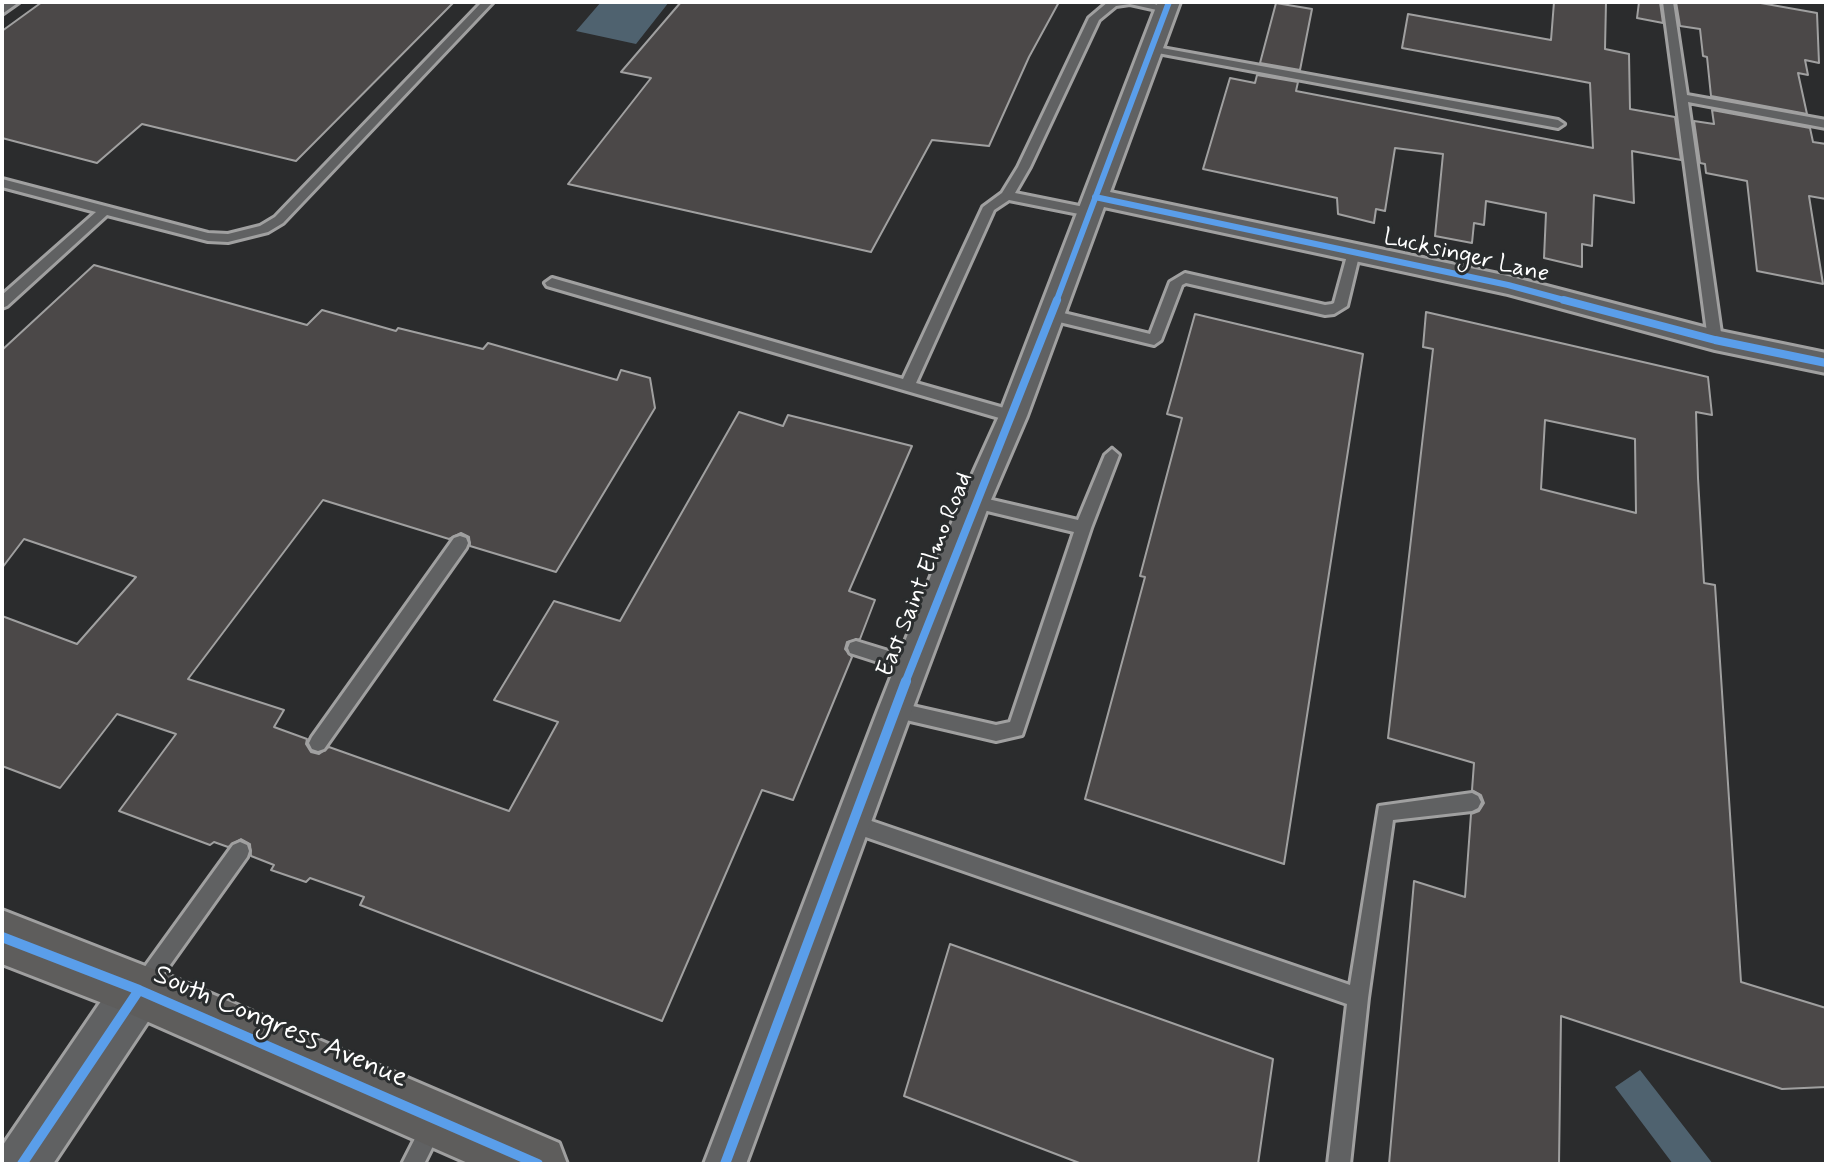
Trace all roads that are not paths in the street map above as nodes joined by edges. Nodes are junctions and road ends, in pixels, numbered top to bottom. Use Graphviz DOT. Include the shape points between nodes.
graph roads {
  1 [pos="14,2"];
  2 [pos="488,2"];
  3 [pos="1127,2"];
  4 [pos="1133,2"];
  5 [pos="1668,2"];
  6 [pos="1167,6"];
  7 [pos="2,11"];
  8 [pos="1151,49"];
  9 [pos="1680,97"];
  10 [pos="1558,124"];
  11 [pos="1826,124"];
  12 [pos="2,183"];
  13 [pos="1007,196"];
  14 [pos="1092,204"];
  15 [pos="104,211"];
  16 [pos="1354,252"];
  17 [pos="552,283"];
  18 [pos="2,303"];
  19 [pos="1051,315"];
  20 [pos="1715,340"];
  21 [pos="1825,367"];
  22 [pos="907,386"];
  23 [pos="1013,416"];
  24 [pos="1112,455"];
  25 [pos="975,502"];
  26 [pos="1083,528"];
  27 [pos="460,543"];
  28 [pos="856,648"];
  29 [pos="912,665"];
  30 [pos="895,710"];
  31 [pos="318,743"];
  32 [pos="1472,802"];
  33 [pos="854,824"];
  34 [pos="240,851"];
  35 [pos="2,937"];
  36 [pos="139,990"];
  37 [pos="1358,998"];
  38 [pos="425,1141"];
  39 [pos="22,1164"];
  40 [pos="538,1164"];
  41 [pos="725,1164"];
  42 [pos="1339,1164"];
  1 -- 7 [label="lane"];
  2 -- 15 [label="lane" via="279,220 264,229 208,237"];
  3 -- 13 [label="lane" via="1113,3 1094,18"];
  4 -- 6 [label="lane"];
  5 -- 9 [label="lane"];
  6 -- 8 [label="street, East Saint Elmo Road"];
  8 -- 10 [label="lane"];
  8 -- 14 [label="street, East Saint Elmo Road"];
  9 -- 11 [label="lane"];
  9 -- 20 [label="lane"];
  12 -- 15 [label="lane"];
  13 -- 14 [label="lane"];
  13 -- 22 [label="lane" via="989,207"];
  14 -- 16 [label="street, Lucksinger Lane"];
  14 -- 19 [label="street, East Saint Elmo Road"];
  15 -- 18 [label="lane"];
  16 -- 19 [label="lane" via="1340,306 1334,309 1185,278 1177,282 1154,340"];
  16 -- 20 [label="street, Lucksinger Lane" via="1508,285"];
  17 -- 22 [label="lane"];
  19 -- 23 [label="street, East Saint Elmo Road"];
  20 -- 21 [label="street, Lucksinger Lane"];
  22 -- 23 [label="lane"];
  23 -- 25 [label="street, East Saint Elmo Road"];
  24 -- 26 [label="lane"];
  25 -- 26 [label="lane"];
  25 -- 29 [label="street, East Saint Elmo Road"];
  26 -- 30 [label="lane" via="1016,729 996,733"];
  27 -- 31 [label="lane"];
  28 -- 29 [label="lane"];
  29 -- 30 [label="street, East Saint Elmo Road"];
  30 -- 33 [label="street, East Saint Elmo Road"];
  32 -- 37 [label="lane" via="1385,812"];
  33 -- 37 [label="lane"];
  33 -- 41 [label="street, East Saint Elmo Road"];
  34 -- 36 [label="lane"];
  35 -- 36 [label="main road, South Congress Avenue"];
  36 -- 38 [label="main road, South Congress Avenue"];
  36 -- 39 [label="street"];
  37 -- 42 [label="lane"];
  38 -- 40 [label="main road, South Congress Avenue"];
}
